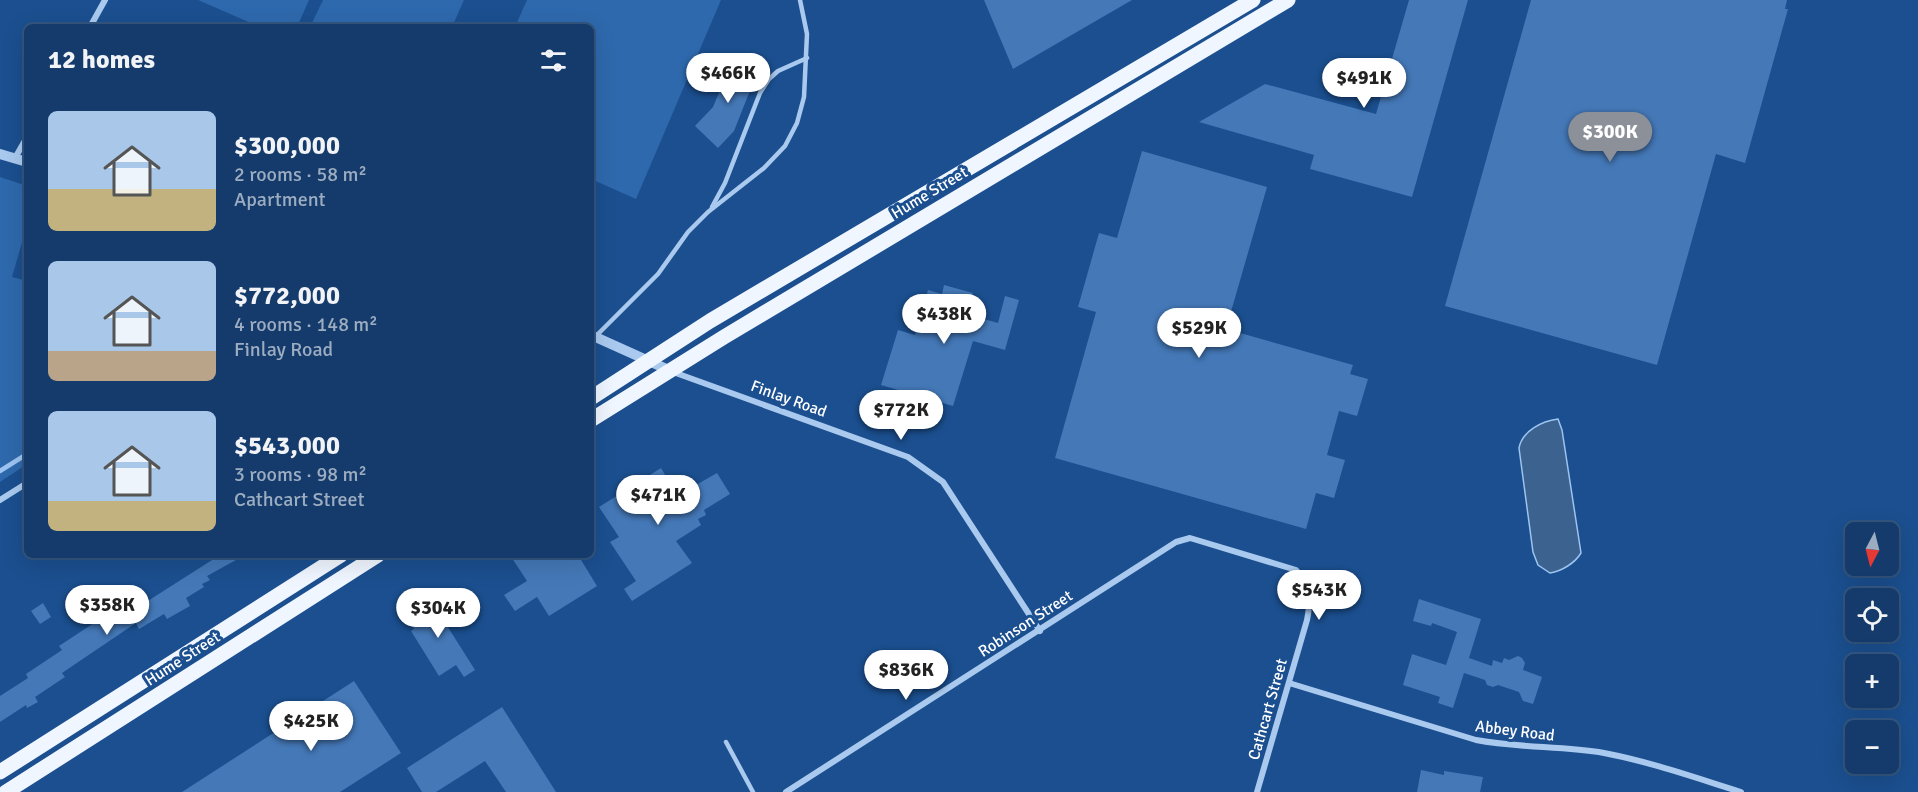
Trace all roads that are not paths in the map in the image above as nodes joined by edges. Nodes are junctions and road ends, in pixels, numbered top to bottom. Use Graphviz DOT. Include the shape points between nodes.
graph roads {
  1 [pos="105,0"];
  2 [pos="800,0"];
  3 [pos="1253,0"];
  4 [pos="1288,0"];
  5 [pos="92,24"];
  6 [pos="807,58"];
  7 [pos="24,142"];
  8 [pos="0,154"];
  9 [pos="15,158"];
  10 [pos="24,161"];
  11 [pos="711,209"];
  12 [pos="594,335"];
  13 [pos="594,336"];
  14 [pos="648,360"];
  15 [pos="671,371"];
  16 [pos="594,396"];
  17 [pos="594,418"];
  18 [pos="24,485"];
  19 [pos="0,500"];
  20 [pos="1190,538"];
  21 [pos="336,558"];
  22 [pos="373,558"];
  23 [pos="1040,630"];
  24 [pos="1289,683"];
  25 [pos="726,742"];
  26 [pos="0,772"];
  27 [pos="6,792"];
  28 [pos="753,792"];
  29 [pos="786,792"];
  30 [pos="1257,792"];
  31 [pos="1741,792"];
  1 -- 5 [label="street"];
  2 -- 6 [label="lane"];
  3 -- 14 [label="main road, Hume Street"];
  4 -- 15 [label="main road, Hume Street"];
  6 -- 11 [label="lane" via="768,79"];
  6 -- 11 [label="lane" via="804,97 797,123 784,146 764,168"];
  7 -- 9 [label="street"];
  8 -- 9 [label="street"];
  9 -- 10 [label="street"];
  11 -- 12 [label="lane" via="688,232 658,274"];
  13 -- 14 [label="street, Finlay Road"];
  14 -- 15 [label="street, Finlay Road"];
  14 -- 16 [label="main road, Hume Street"];
  15 -- 17 [label="main road, Hume Street"];
  15 -- 23 [label="street, Finlay Road" via="908,457 943,482"];
  18 -- 19 [label="street"];
  20 -- 23 [label="street, Robinson Street" via="1161,551"];
  20 -- 24 [label="street, Cathcart Street" via="1283,565 1296,570 1305,580 1310,606"];
  21 -- 26 [label="main road, Hume Street"];
  22 -- 27 [label="main road, Hume Street"];
  23 -- 29 [label="street, Robinson Street"];
  24 -- 30 [label="street, Cathcart Street"];
  24 -- 31 [label="street, Abbey Road" via="1476,740 1611,755"];
  25 -- 28 [label="lane"];
}
